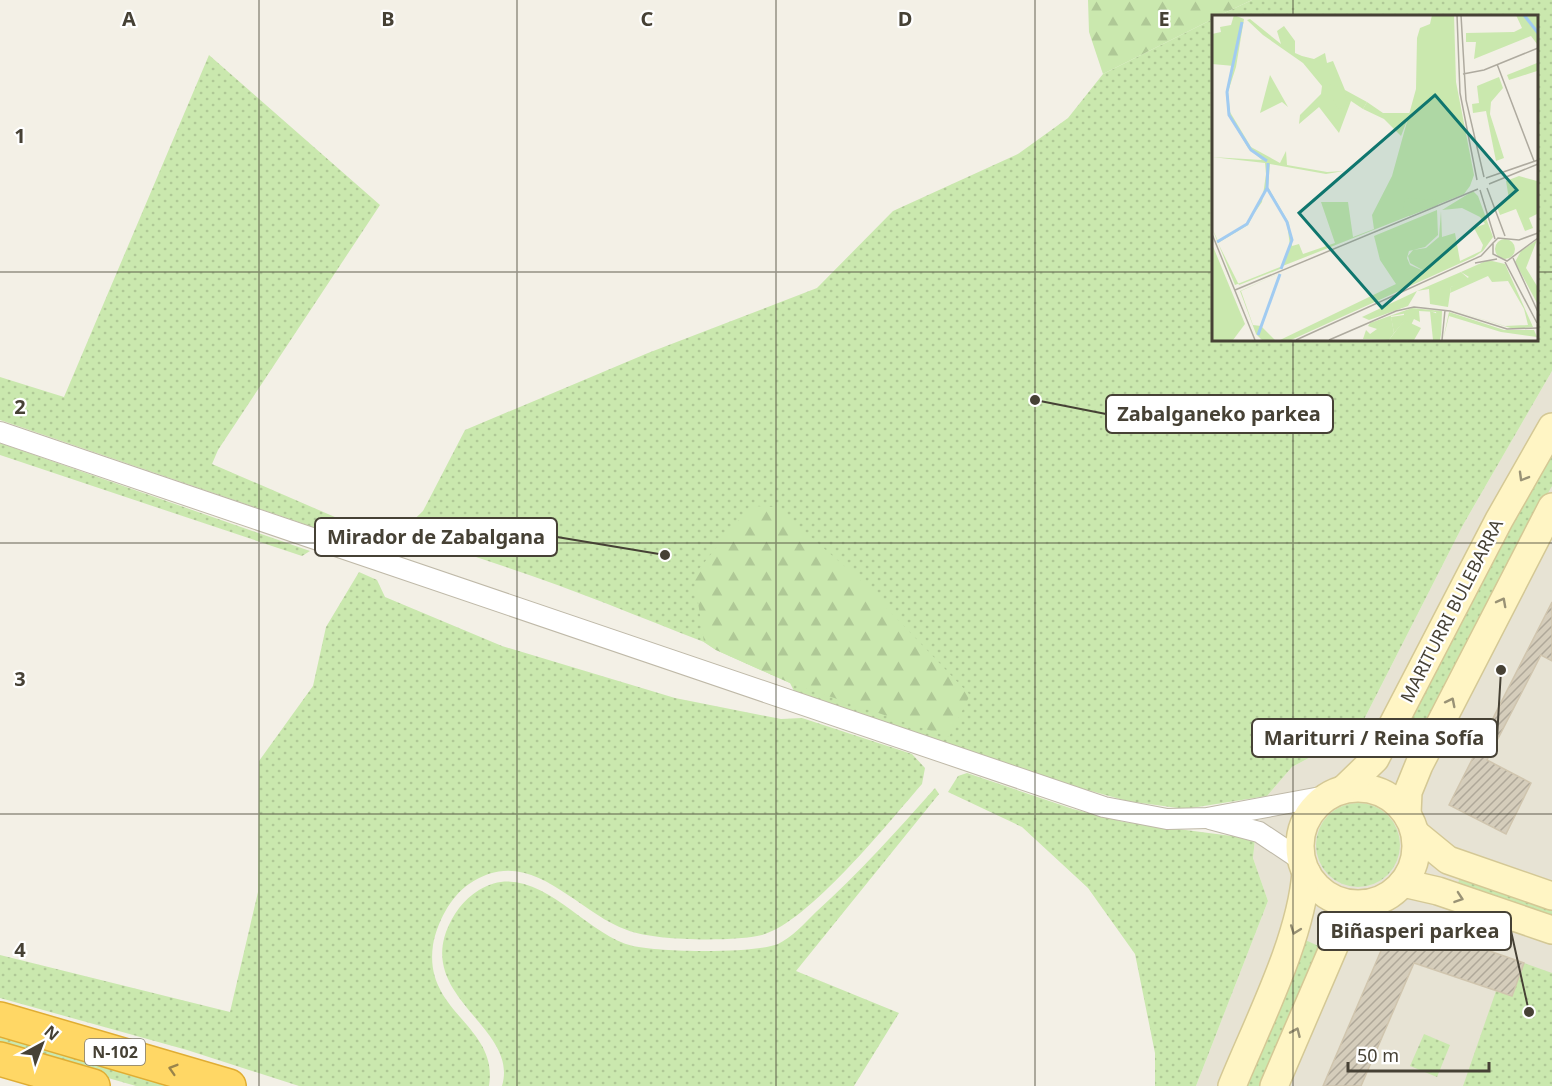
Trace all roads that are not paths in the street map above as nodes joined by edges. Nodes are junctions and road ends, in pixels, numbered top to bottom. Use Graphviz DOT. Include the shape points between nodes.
graph roads {
  1 [pos="1552,427"];
  2 [pos="0,432"];
  3 [pos="1552,507"];
  4 [pos="1335,792"];
  5 [pos="1207,818"];
  6 [pos="1411,823"];
  7 [pos="1303,866"];
  8 [pos="1403,884"];
  9 [pos="1552,896"];
  10 [pos="1364,904"];
  11 [pos="1552,930"];
  12 [pos="0,1019"];
  13 [pos="0,1059"];
  14 [pos="93,1086"];
  15 [pos="230,1086"];
  16 [pos="1232,1086"];
  17 [pos="1274,1086"];
  1 -- 4 [label="main road, MARITURRI BULEBARRA, one-way" via="1499,520 1375,759"];
  2 -- 5 [label="street" via="1104,807 1167,819"];
  6 -- 3 [label="main road, one-way" via="1408,792 1419,765"];
  4 -- 5 [label="street"];
  4 -- 6 [label="main road" via="1362,787 1379,791 1395,801"];
  4 -- 7 [label="main road" via="1313,808 1304,824 1299,841"];
  5 -- 7 [label="street" via="1259,832"];
  6 -- 8 [label="main road" via="1416,851"];
  6 -- 9 [label="main road" via="1448,860"];
  7 -- 10 [label="main road" via="1316,887 1330,897"];
  7 -- 16 [label="main road, one-way" via="1304,897 1297,927"];
  8 -- 10 [label="main road" via="1392,894"];
  8 -- 11 [label="main road, one-way" via="1438,891"];
  17 -- 10 [label="main road, one-way" via="1335,944"];
  15 -- 12 [label="highway, N-102, one-way"];
  13 -- 14 [label="highway, N-102"];
}
